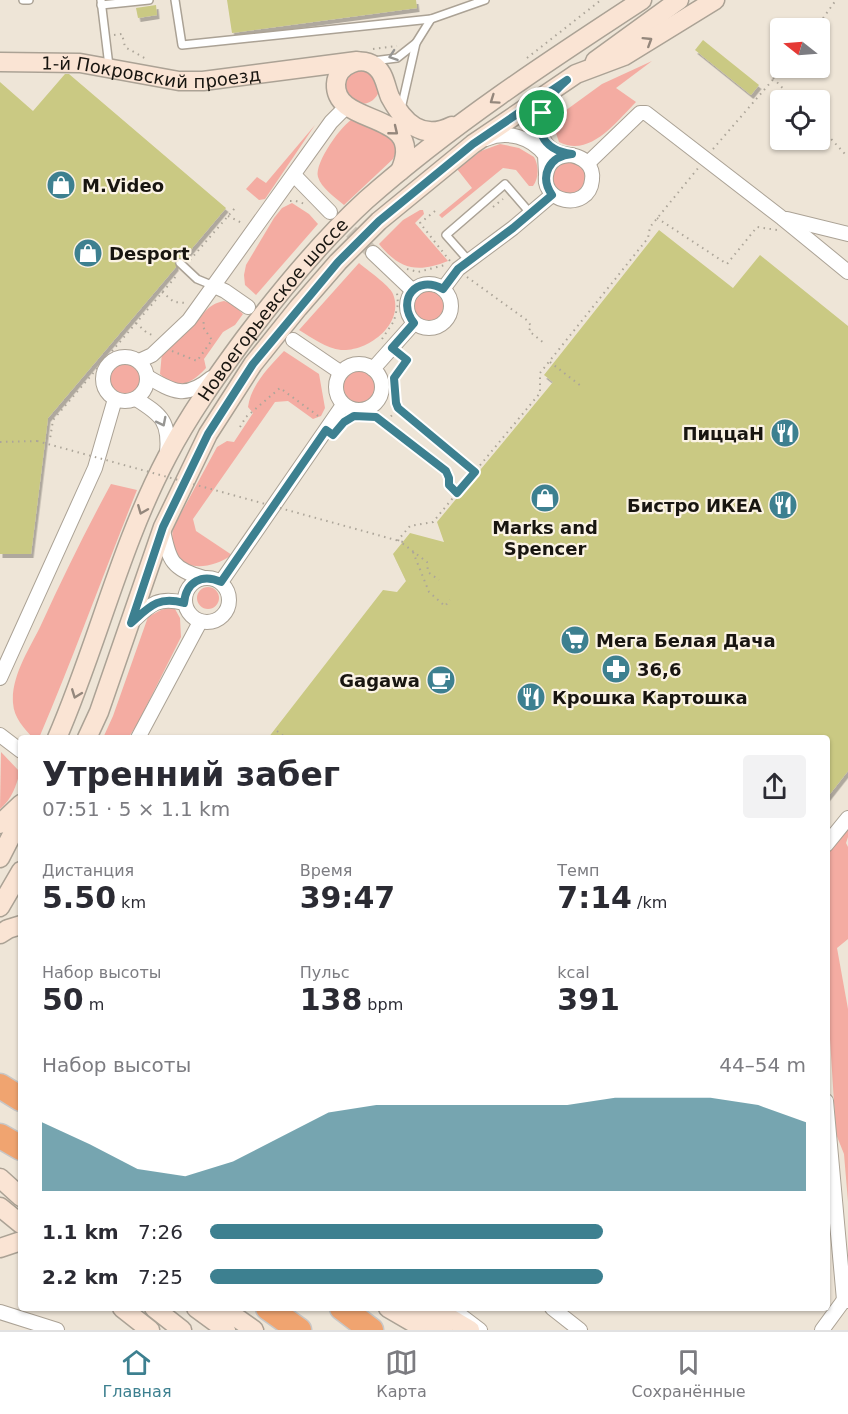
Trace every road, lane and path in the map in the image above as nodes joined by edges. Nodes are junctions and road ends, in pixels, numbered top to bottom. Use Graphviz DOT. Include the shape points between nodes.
graph roads {
  1 [pos="23,0"];
  2 [pos="29,0"];
  3 [pos="149,0"];
  4 [pos="175,0"];
  5 [pos="485,0"];
  6 [pos="601,0"];
  7 [pos="629,0"];
  8 [pos="642,0"];
  9 [pos="679,0"];
  10 [pos="715,0"];
  11 [pos="836,0"];
  12 [pos="101,2"];
  13 [pos="823,18"];
  14 [pos="431,19"];
  15 [pos="416,43"];
  16 [pos="553,58"];
  17 [pos="362,61"];
  18 [pos="0,62"];
  19 [pos="521,62"];
  20 [pos="302,68"];
  21 [pos="109,69"];
  22 [pos="572,77"];
  23 [pos="773,78"];
  24 [pos="385,83"];
  25 [pos="336,90"];
  26 [pos="784,90"];
  27 [pos="350,108"];
  28 [pos="400,112"];
  29 [pos="470,117"];
  30 [pos="830,138"];
  31 [pos="473,144"];
  32 [pos="572,154"];
  33 [pos="846,155"];
  34 [pos="705,159"];
  35 [pos="588,163"];
  36 [pos="400,171"];
  37 [pos="546,173"];
  38 [pos="294,175"];
  39 [pos="552,195"];
  40 [pos="235,208"];
  41 [pos="435,211"];
  42 [pos="330,212"];
  43 [pos="531,213"];
  44 [pos="657,218"];
  45 [pos="782,218"];
  46 [pos="801,233"];
  47 [pos="848,234"];
  48 [pos="374,253"];
  49 [pos="182,265"];
  50 [pos="463,265"];
  51 [pos="848,272"];
  52 [pos="397,274"];
  53 [pos="214,286"];
  54 [pos="443,289"];
  55 [pos="413,291"];
  56 [pos="248,307"];
  57 [pos="414,323"];
  58 [pos="293,340"];
  59 [pos="544,343"];
  60 [pos="392,348"];
  61 [pos="140,361"];
  62 [pos="550,362"];
  63 [pos="222,369"];
  64 [pos="374,369"];
  65 [pos="340,372"];
  66 [pos="148,377"];
  67 [pos="581,386"];
  68 [pos="115,399"];
  69 [pos="136,399"];
  70 [pos="344,405"];
  71 [pos="398,408"];
  72 [pos="344,422"];
  73 [pos="386,422"];
  74 [pos="240,427"];
  75 [pos="326,430"];
  76 [pos="46,438"];
  77 [pos="0,442"];
  78 [pos="166,457"];
  79 [pos="475,472"];
  80 [pos="457,493"];
  81 [pos="163,527"];
  82 [pos="204,578"];
  83 [pos="439,580"];
  84 [pos="221,582"];
  85 [pos="450,600"];
  86 [pos="184,603"];
  87 [pos="200,621"];
  88 [pos="131,623"];
  89 [pos="0,678"];
  90 [pos="277,731"];
  91 [pos="0,735"];
  92 [pos="58,735"];
  93 [pos="88,735"];
  94 [pos="140,735"];
  95 [pos="282,735"];
  96 [pos="18,749"];
  97 [pos="18,810"];
  98 [pos="848,818"];
  99 [pos="9,829"];
  100 [pos="830,840"];
  101 [pos="0,858"];
  102 [pos="18,876"];
  103 [pos="0,907"];
  104 [pos="18,926"];
  105 [pos="0,934"];
  106 [pos="0,1084"];
  107 [pos="18,1090"];
  108 [pos="18,1097"];
  109 [pos="0,1136"];
  110 [pos="830,1141"];
  111 [pos="18,1146"];
  112 [pos="0,1173"];
  113 [pos="0,1178"];
  114 [pos="18,1179"];
  115 [pos="18,1194"];
  116 [pos="0,1207"];
  117 [pos="18,1222"];
  118 [pos="18,1242"];
  119 [pos="0,1248"];
  120 [pos="846,1300"];
  121 [pos="126,1311"];
  122 [pos="158,1311"];
  123 [pos="200,1311"];
  124 [pos="227,1311"];
  125 [pos="272,1311"];
  126 [pos="346,1311"];
  127 [pos="393,1311"];
  128 [pos="418,1311"];
  129 [pos="438,1311"];
  130 [pos="456,1311"];
  131 [pos="556,1311"];
  132 [pos="0,1312"];
  133 [pos="57,1330"];
  134 [pos="150,1330"];
  135 [pos="182,1330"];
  136 [pos="226,1330"];
  137 [pos="254,1330"];
  138 [pos="299,1330"];
  139 [pos="371,1330"];
  140 [pos="426,1330"];
  141 [pos="443,1330"];
  142 [pos="470,1330"];
  143 [pos="480,1330"];
  144 [pos="580,1330"];
  145 [pos="822,1330"];
  1 -- 2 [label="lane"];
  3 -- 12 [label="lane"];
  4 -- 14 [label="lane" via="182,45"];
  5 -- 14 [label="lane"];
  6 -- 19 [label="path"];
  7 -- 16 [label="main road"];
  8 -- 16 [label="main road, Новоегорьевское шоссе"];
  9 -- 22 [label="main road, Новоегорьевское шоссе"];
  22 -- 10 [label="main road, one-way" via="624,56"];
  11 -- 13 [label="path"];
  12 -- 21 [label="lane"];
  14 -- 15 [label="lane"];
  15 -- 17 [label="lane, one-way" via="397,57"];
  15 -- 28 [label="lane"];
  16 -- 29 [label="main road, Новоегорьевское шоссе, one-way"];
  17 -- 20 [label="main road, 1-й Покровский проезд"];
  17 -- 24 [label="main road" via="376,66"];
  17 -- 25 [label="main road" via="348,64 340,71"];
  18 -- 21 [label="main road, 1-й Покровский проезд" via="72,62"];
  20 -- 21 [label="main road, 1-й Покровский проезд" via="203,81 179,81"];
  20 -- 25 [label="main road" via="321,75"];
  22 -- 31 [label="main road, Новоегорьевское шоссе"];
  22 -- 32 [label="street" via="547,103 541,123 549,146 559,153"];
  23 -- 26 [label="path"];
  23 -- 34 [label="path"];
  24 -- 27 [label="main road" via="384,93 372,107"];
  24 -- 28 [label="main road"];
  25 -- 27 [label="main road"];
  27 -- 36 [label="main road, one-way" via="384,123 402,138 406,154"];
  27 -- 38 [label="street" via="331,122"];
  28 -- 29 [label="main road" via="414,127 425,131 445,130"];
  29 -- 36 [label="main road, Новоегорьевское шоссе"];
  30 -- 33 [label="path"];
  31 -- 37 [label="street" via="502,134 522,138 541,149"];
  31 -- 81 [label="main road, Новоегорьевское шоссе" via="379,221 298,308 253,364 208,434"];
  32 -- 35 [label="street"];
  32 -- 37 [label="street" via="555,159"];
  34 -- 35 [label="street" via="646,113 640,113"];
  34 -- 44 [label="path"];
  34 -- 45 [label="street"];
  35 -- 39 [label="street" via="592,183 584,196 568,202"];
  36 -- 63 [label="main road, Новоегорьевское шоссе" via="319,248 278,294"];
  37 -- 39 [label="street"];
  38 -- 42 [label="street"];
  38 -- 53 [label="street"];
  39 -- 43 [label="street"];
  40 -- 49 [label="path"];
  41 -- 52 [label="path" via="420,223 451,261 418,272 404,268"];
  43 -- 50 [label="street"];
  43 -- 50 [label="lane" via="505,184 446,235"];
  44 -- 46 [label="path" via="727,264 757,227"];
  44 -- 62 [label="path" via="648,238"];
  45 -- 46 [label="street"];
  45 -- 47 [label="street"];
  46 -- 51 [label="street"];
  48 -- 52 [label="street"];
  49 -- 53 [label="lane" via="197,279"];
  49 -- 76 [label="path" via="52,420 50,439"];
  50 -- 54 [label="street"];
  50 -- 59 [label="path" via="528,321 529,331"];
  52 -- 55 [label="street"];
  52 -- 60 [label="path" via="390,282 397,293 397,314 381,338"];
  53 -- 56 [label="street"];
  53 -- 61 [label="street" via="184,325"];
  54 -- 55 [label="street" via="428,284"];
  54 -- 57 [label="street" via="451,302 448,318 429,329"];
  55 -- 57 [label="street" via="406,307"];
  57 -- 60 [label="street"];
  58 -- 65 [label="street"];
  60 -- 64 [label="street"];
  60 -- 71 [label="path" via="407,360 394,378"];
  61 -- 66 [label="street"];
  61 -- 68 [label="street" via="123,356 108,364 103,381"];
  62 -- 67 [label="path"];
  62 -- 79 [label="path" via="540,373 540,393"];
  63 -- 66 [label="street" via="200,387 182,392 170,390"];
  63 -- 78 [label="main road, Новоегорьевское шоссе"];
  64 -- 65 [label="street" via="356,363"];
  64 -- 70 [label="street" via="382,385 376,403 360,410"];
  65 -- 70 [label="street" via="335,389"];
  66 -- 69 [label="street"];
  68 -- 69 [label="street"];
  68 -- 89 [label="street" via="95,468"];
  69 -- 78 [label="street, one-way" via="162,417 168,435"];
  70 -- 75 [label="street"];
  71 -- 73 [label="path"];
  71 -- 79 [label="path"];
  72 -- 73 [label="path" via="363,415"];
  73 -- 80 [label="path" via="446,471 449,485"];
  74 -- 75 [label="path" via="280,388 324,420 320,426"];
  75 -- 84 [label="street"];
  77 -- 85 [label="path, bridge" via="37,441 403,542 412,548 429,592 445,606"];
  78 -- 92 [label="main road, Новоегорьевское шоссе, one-way" via="143,507"];
  79 -- 80 [label="path"];
  80 -- 83 [label="path" via="433,522 410,526 398,540 427,562 428,572"];
  81 -- 82 [label="street" via="170,560 177,568"];
  81 -- 88 [label="main road, Новоегорьевское шоссе"];
  82 -- 84 [label="street"];
  82 -- 86 [label="street" via="189,586"];
  84 -- 87 [label="street" via="229,596 225,612 219,619"];
  86 -- 87 [label="street" via="193,618"];
  86 -- 88 [label="street" via="171,599 158,602"];
  87 -- 94 [label="street"];
  88 -- 93 [label="main road, Новоегорьевское шоссе"];
  90 -- 95 [label="path"];
  91 -- 96 [label="street"];
  97 -- 99 [label="main road"];
  98 -- 100 [label="street"];
  99 -- 101 [label="main road"];
  102 -- 103 [label="main road"];
  104 -- 105 [label="main road"];
  106 -- 107 [label="main road"];
  106 -- 108 [label="highway"];
  109 -- 111 [label="highway"];
  110 -- 120 [label="street"];
  112 -- 114 [label="main road"];
  113 -- 115 [label="main road"];
  116 -- 117 [label="main road"];
  118 -- 119 [label="main road"];
  120 -- 145 [label="street"];
  121 -- 134 [label="main road"];
  122 -- 135 [label="main road"];
  123 -- 136 [label="main road"];
  124 -- 137 [label="main road"];
  125 -- 138 [label="highway"];
  126 -- 139 [label="highway"];
  127 -- 140 [label="main road"];
  128 -- 141 [label="main road"];
  129 -- 142 [label="main road"];
  130 -- 143 [label="street"];
  131 -- 144 [label="street"];
  132 -- 133 [label="street"];
}
